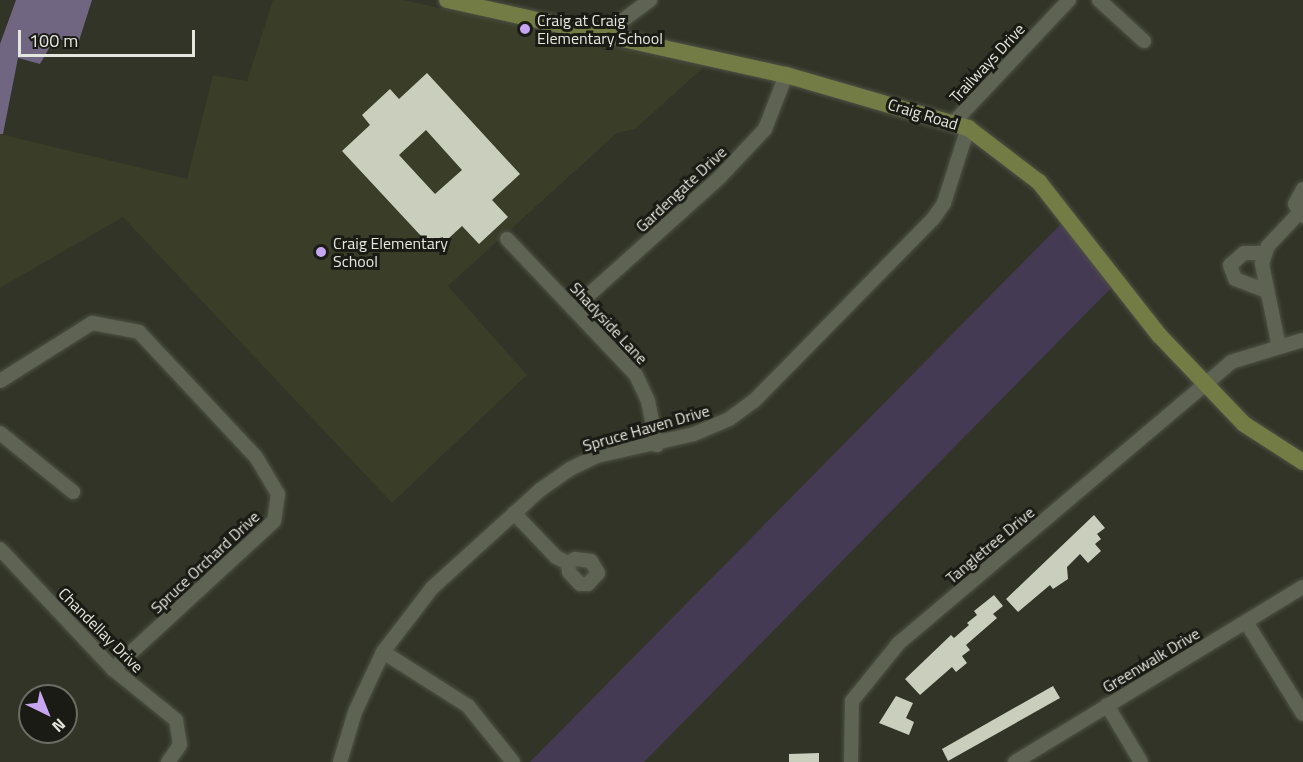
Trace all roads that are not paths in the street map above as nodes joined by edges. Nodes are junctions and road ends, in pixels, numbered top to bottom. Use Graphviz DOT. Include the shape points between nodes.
graph roads {
  1 [pos="447,0"];
  2 [pos="650,0"];
  3 [pos="1070,0"];
  4 [pos="1099,0"];
  5 [pos="603,35"];
  6 [pos="1144,41"];
  7 [pos="786,75"];
  8 [pos="961,125"];
  9 [pos="1303,189"];
  10 [pos="1301,215"];
  11 [pos="507,239"];
  12 [pos="1265,253"];
  13 [pos="1266,291"];
  14 [pos="573,309"];
  15 [pos="1303,340"];
  16 [pos="1279,347"];
  17 [pos="0,381"];
  18 [pos="1206,384"];
  19 [pos="0,433"];
  20 [pos="657,445"];
  21 [pos="1303,462"];
  22 [pos="74,492"];
  23 [pos="514,513"];
  24 [pos="0,549"];
  25 [pos="568,563"];
  26 [pos="1303,587"];
  27 [pos="1246,622"];
  28 [pos="383,652"];
  29 [pos="112,669"];
  30 [pos="1107,705"];
  31 [pos="1303,714"];
  32 [pos="168,762"];
  33 [pos="340,762"];
  34 [pos="513,762"];
  35 [pos="851,762"];
  36 [pos="1015,762"];
  37 [pos="1141,762"];
  1 -- 5 [label="main road, Craig Road"];
  2 -- 5 [label="street"];
  3 -- 8 [label="street, Trailways Drive"];
  4 -- 6 [label="street"];
  5 -- 7 [label="main road, Craig Road"];
  7 -- 8 [label="main road, Craig Road"];
  7 -- 14 [label="street, Gardengate Drive" via="765,129 720,177"];
  8 -- 18 [label="main road, Craig Road" via="1017,162 1046,189 1159,335"];
  8 -- 20 [label="street, Spruce Haven Drive" via="944,204 933,219 754,401 729,419"];
  9 -- 10 [label="street" via="1295,199"];
  10 -- 12 [label="street"];
  11 -- 14 [label="street, Shadyside Lane"];
  12 -- 13 [label="street" via="1262,274"];
  12 -- 13 [label="street" via="1244,253 1230,265 1235,279"];
  13 -- 16 [label="street"];
  14 -- 20 [label="street, Shadyside Lane" via="636,375 648,401"];
  15 -- 16 [label="street, Tangletree Drive"];
  16 -- 18 [label="street, Tangletree Drive" via="1231,362"];
  17 -- 29 [label="street, Spruce Orchard Drive" via="92,323 138,332 256,457 278,495 274,521"];
  18 -- 21 [label="main road, Craig Road" via="1244,424"];
  18 -- 35 [label="street, Tangletree Drive" via="899,644 852,701"];
  19 -- 22 [label="street"];
  20 -- 23 [label="street, Spruce Haven Drive" via="597,456 570,469"];
  23 -- 25 [label="street" via="556,557"];
  23 -- 28 [label="street, Spruce Haven Drive" via="432,588"];
  24 -- 29 [label="street, Chandellay Drive"];
  26 -- 27 [label="street, Greenwalk Drive"];
  27 -- 30 [label="street, Greenwalk Drive"];
  27 -- 31 [label="street"];
  28 -- 33 [label="street, Spruce Haven Drive" via="355,712"];
  28 -- 34 [label="street" via="468,706"];
  29 -- 32 [label="street, Chandellay Drive" via="176,720 181,737"];
  30 -- 36 [label="street, Greenwalk Drive"];
  30 -- 37 [label="street"];
}
